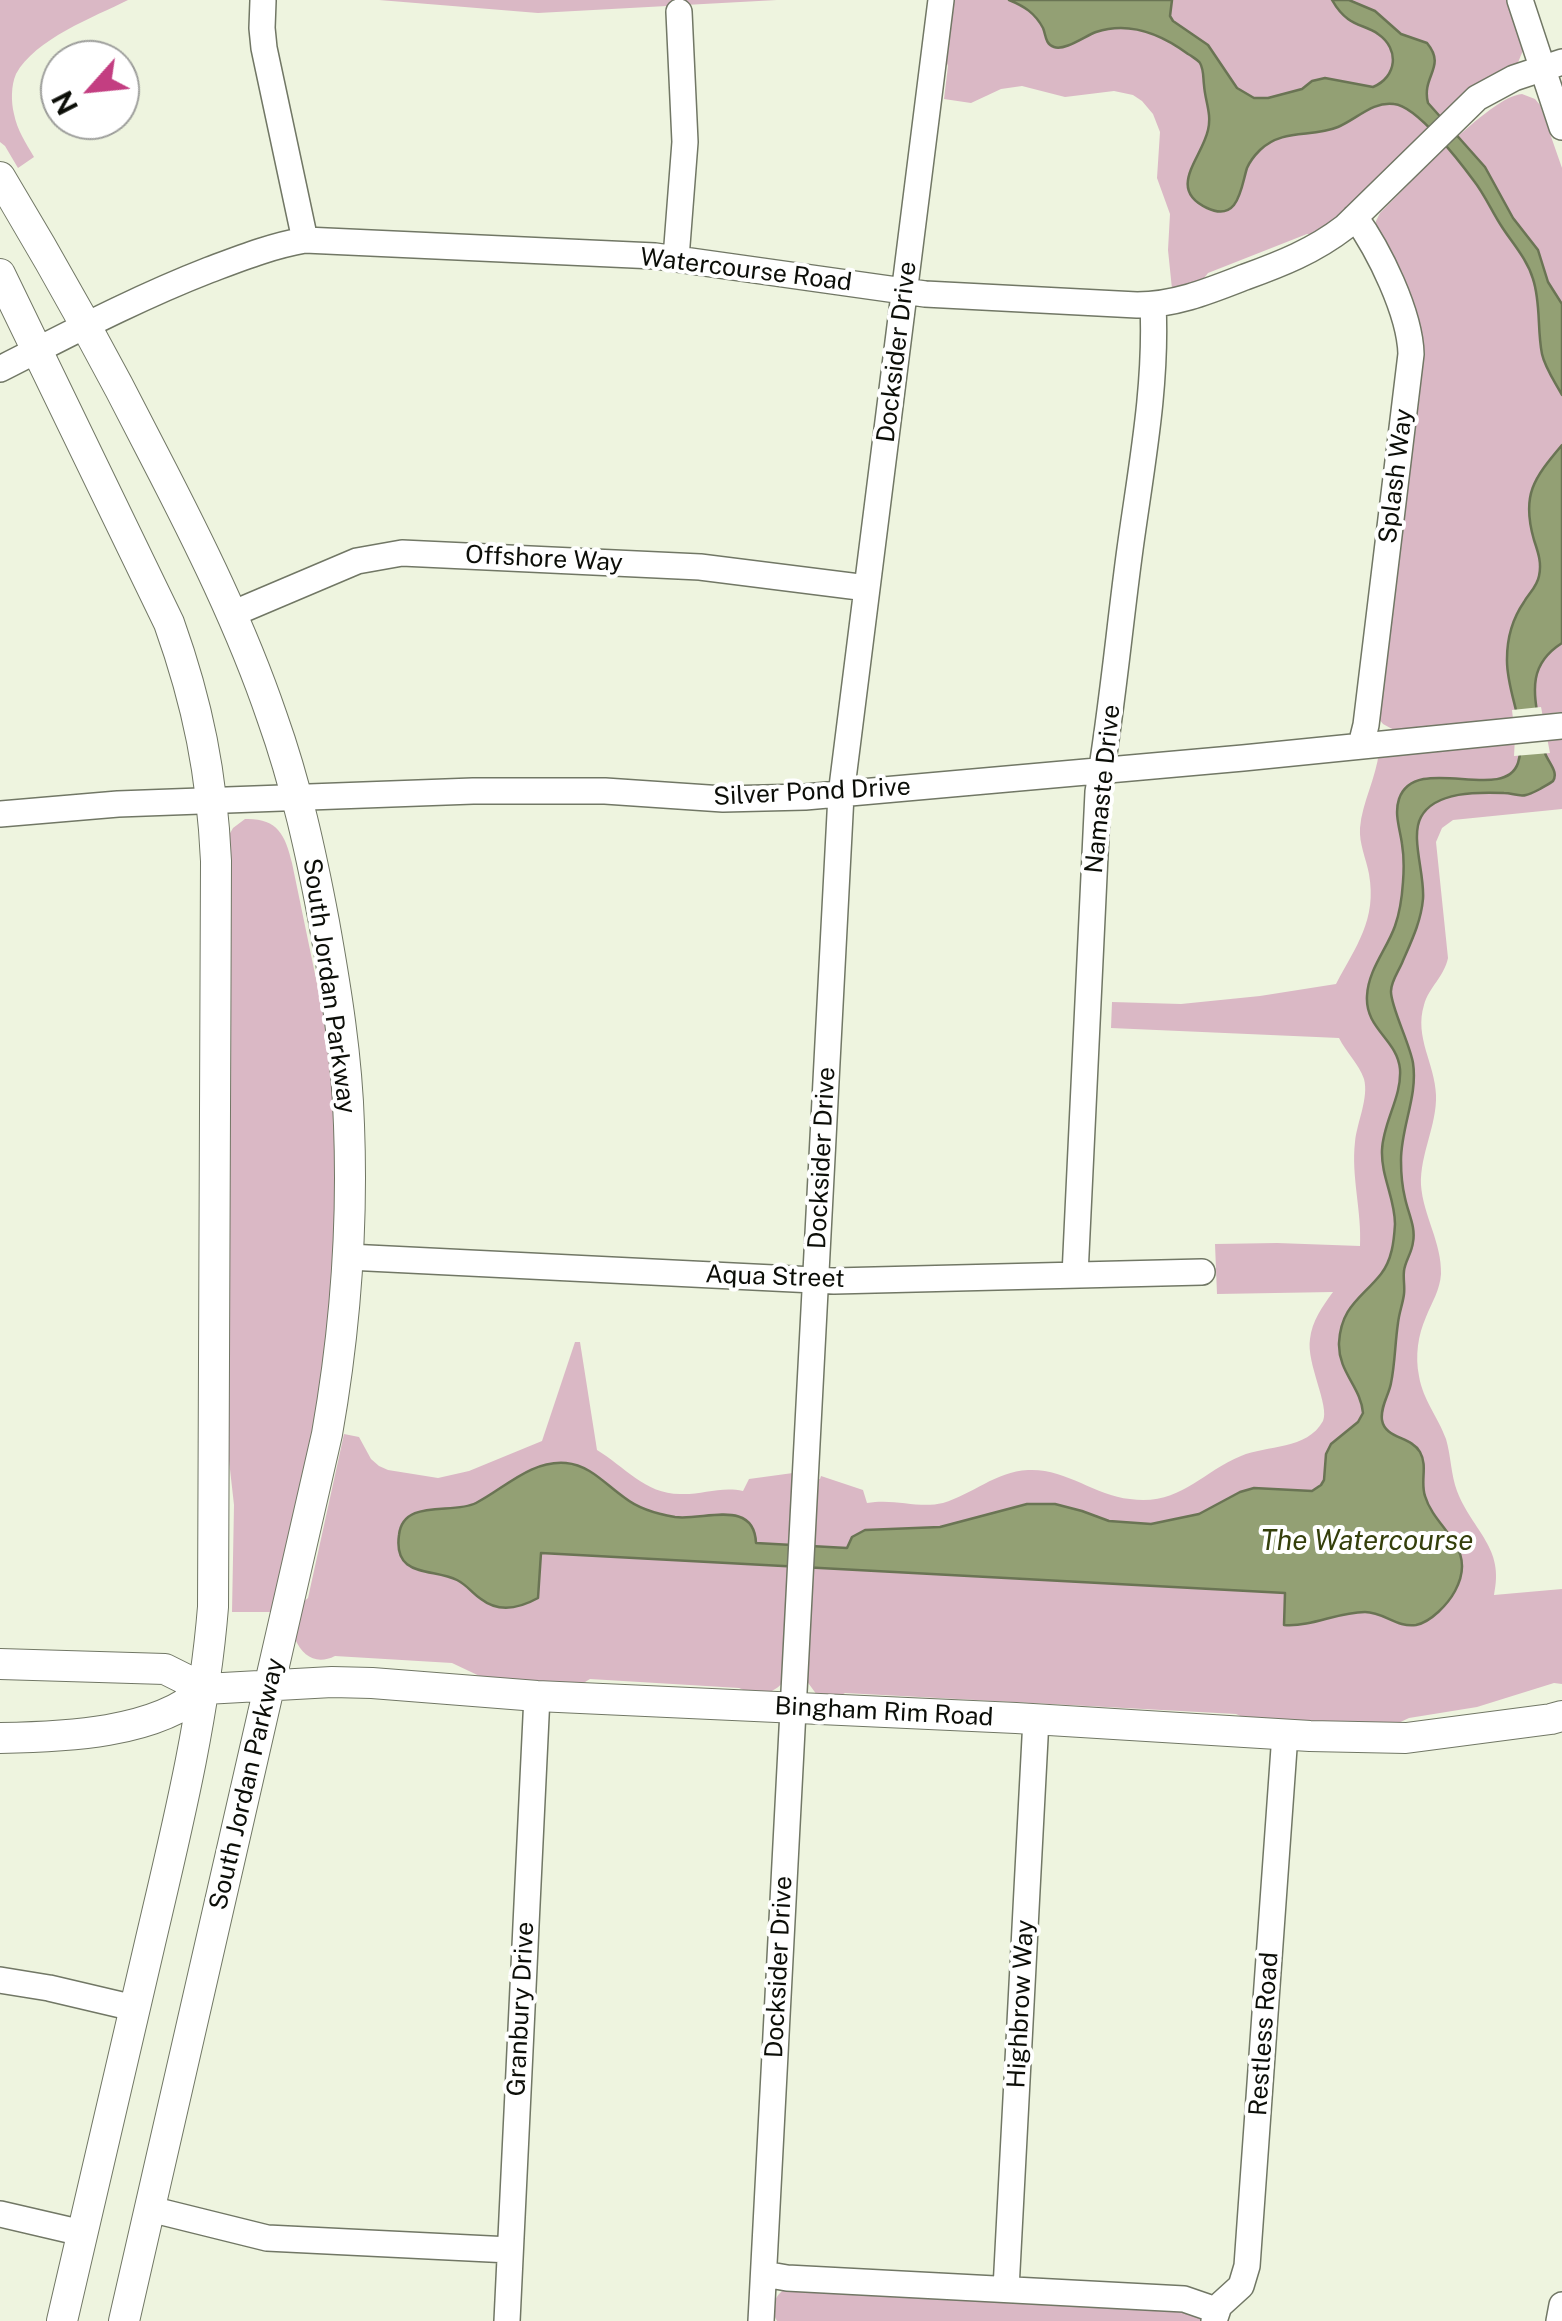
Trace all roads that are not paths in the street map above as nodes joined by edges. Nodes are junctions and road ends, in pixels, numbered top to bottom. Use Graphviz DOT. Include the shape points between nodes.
graph roads {
  1 [pos="942,0"];
  2 [pos="1520,0"];
  3 [pos="263,1"];
  4 [pos="679,12"];
  5 [pos="1552,65"];
  6 [pos="1562,128"];
  7 [pos="0,177"];
  8 [pos="1355,217"];
  9 [pos="305,240"];
  10 [pos="676,258"];
  11 [pos="0,274"];
  12 [pos="905,290"];
  13 [pos="1153,305"];
  14 [pos="86,324"];
  15 [pos="36,350"];
  16 [pos="0,369"];
  17 [pos="867,588"];
  18 [pos="232,614"];
  19 [pos="1559,726"];
  20 [pos="1361,746"];
  21 [pos="1102,771"];
  22 [pos="841,795"];
  23 [pos="296,798"];
  24 [pos="213,802"];
  25 [pos="0,814"];
  26 [pos="348,1258"];
  27 [pos="1202,1272"];
  28 [pos="1074,1275"];
  29 [pos="815,1280"];
  30 [pos="0,1664"];
  31 [pos="269,1685"];
  32 [pos="205,1689"];
  33 [pos="537,1696"];
  34 [pos="793,1708"];
  35 [pos="1562,1716"];
  36 [pos="1036,1719"];
  37 [pos="1285,1734"];
  38 [pos="0,1738"];
  39 [pos="0,1980"];
  40 [pos="134,2008"];
  41 [pos="150,2209"];
  42 [pos="0,2214"];
  43 [pos="82,2233"];
  44 [pos="510,2250"];
  45 [pos="764,2274"];
  46 [pos="1006,2288"];
  47 [pos="1562,2305"];
  48 [pos="1215,2316"];
  49 [pos="62,2321"];
  50 [pos="124,2321"];
  51 [pos="507,2321"];
  52 [pos="762,2321"];
  53 [pos="1559,2321"];
  1 -- 12 [label="street, Docksider Drive"];
  2 -- 5 [label="street"];
  3 -- 9 [label="street" via="264,48"];
  4 -- 10 [label="street" via="685,142"];
  5 -- 6 [label="street"];
  5 -- 8 [label="street, Watercourse Road" via="1487,91"];
  7 -- 14 [label="street, South Jordan Parkway"];
  8 -- 13 [label="street, Watercourse Road" via="1294,259"];
  8 -- 20 [label="street, Splash Way" via="1383,265 1411,354"];
  9 -- 10 [label="street, Watercourse Road"];
  9 -- 14 [label="street, Watercourse Road" via="245,256"];
  10 -- 12 [label="street, Watercourse Road"];
  11 -- 15 [label="street"];
  12 -- 13 [label="street, Watercourse Road"];
  12 -- 17 [label="street, Docksider Drive"];
  13 -- 21 [label="street, Namaste Drive" via="1153,375"];
  14 -- 15 [label="street, Watercourse Road"];
  14 -- 18 [label="street, South Jordan Parkway"];
  15 -- 16 [label="street, Watercourse Road"];
  15 -- 24 [label="street" via="169,623 188,678"];
  17 -- 18 [label="street, Offshore Way" via="700,567 402,553 357,561"];
  17 -- 22 [label="street, Docksider Drive"];
  18 -- 23 [label="street, South Jordan Parkway"];
  19 -- 20 [label="street, Silver Pond Drive"];
  20 -- 21 [label="street, Silver Pond Drive"];
  21 -- 22 [label="street, Silver Pond Drive"];
  21 -- 28 [label="street, Namaste Drive"];
  22 -- 23 [label="street, Silver Pond Drive" via="723,799 527,790"];
  22 -- 29 [label="street, Docksider Drive"];
  23 -- 24 [label="street, Silver Pond Drive"];
  23 -- 26 [label="street, South Jordan Parkway" via="342,1032 350,1124"];
  24 -- 25 [label="street, Silver Pond Drive"];
  24 -- 32 [label="street" via="213,1607"];
  26 -- 29 [label="street, Aqua Street"];
  26 -- 31 [label="street, South Jordan Parkway" via="327,1434"];
  27 -- 28 [label="street, Aqua Street"];
  28 -- 29 [label="street, Aqua Street"];
  29 -- 34 [label="street, Docksider Drive"];
  30 -- 32 [label="street, Bingham Rim Road" via="165,1670"];
  31 -- 32 [label="street, Bingham Rim Road"];
  31 -- 33 [label="street, Bingham Rim Road" via="372,1683"];
  31 -- 41 [label="street, South Jordan Parkway"];
  32 -- 38 [label="street, Bingham Rim Road" via="175,1710 105,1730"];
  32 -- 40 [label="street"];
  33 -- 34 [label="street, Bingham Rim Road"];
  33 -- 44 [label="street, Granbury Drive"];
  34 -- 36 [label="street, Bingham Rim Road"];
  34 -- 45 [label="street, Docksider Drive"];
  35 -- 37 [label="street, Bingham Rim Road" via="1406,1738"];
  36 -- 37 [label="street, Bingham Rim Road"];
  36 -- 46 [label="street, Highbrow Way"];
  37 -- 48 [label="street, Restless Road" via="1247,2266 1241,2286"];
  39 -- 40 [label="street"];
  40 -- 43 [label="street"];
  41 -- 44 [label="street" via="267,2238"];
  41 -- 50 [label="street, South Jordan Parkway"];
  42 -- 43 [label="street"];
  43 -- 49 [label="street"];
  44 -- 51 [label="street, Granbury Drive"];
  45 -- 46 [label="street"];
  45 -- 52 [label="street, Docksider Drive"];
  46 -- 48 [label="street" via="1184,2298"];
  47 -- 53 [label="street"];
}
